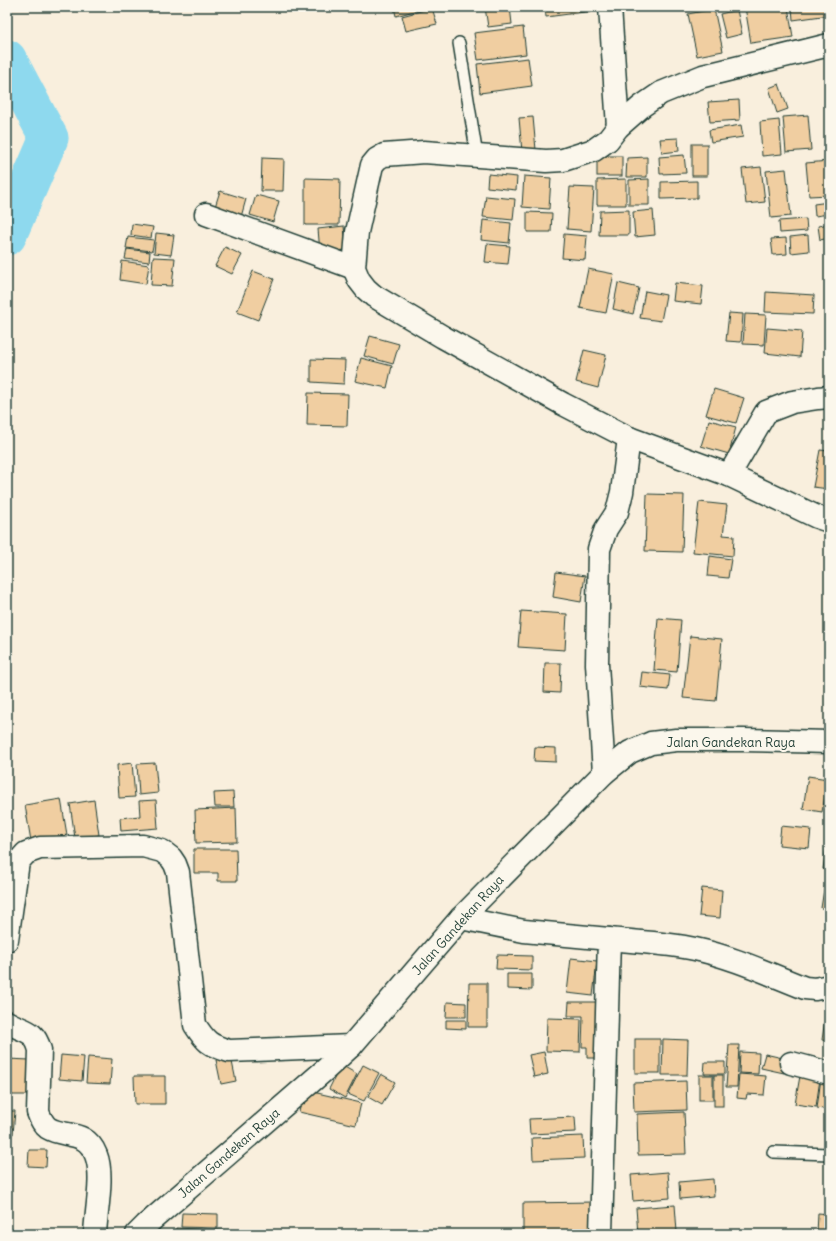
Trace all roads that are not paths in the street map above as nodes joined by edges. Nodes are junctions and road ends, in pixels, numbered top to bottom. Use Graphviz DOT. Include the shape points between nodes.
graph roads {
  1 [pos="610,7"];
  2 [pos="460,42"];
  3 [pos="829,45"];
  4 [pos="618,127"];
  5 [pos="477,156"];
  6 [pos="206,214"];
  7 [pos="354,268"];
  8 [pos="829,397"];
  9 [pos="629,438"];
  10 [pos="729,475"];
  11 [pos="829,521"];
  12 [pos="829,742"];
  13 [pos="604,773"];
  14 [pos="461,918"];
  15 [pos="609,939"];
  16 [pos="7,940"];
  17 [pos="829,986"];
  18 [pos="7,1022"];
  19 [pos="351,1046"];
  20 [pos="791,1063"];
  21 [pos="829,1073"];
  22 [pos="773,1152"];
  23 [pos="829,1154"];
  24 [pos="95,1234"];
  25 [pos="137,1234"];
  26 [pos="601,1234"];
  1 -- 4 [label="street"];
  2 -- 5 [label="lane"];
  3 -- 4 [label="street" via="703,76 661,93"];
  4 -- 5 [label="street" via="608,140 594,150 562,160"];
  5 -- 7 [label="street" via="424,152 384,155 377,159 372,165 357,232"];
  6 -- 7 [label="street"];
  7 -- 9 [label="street" via="359,280 374,296 563,404"];
  8 -- 10 [label="street" via="792,402 766,412"];
  9 -- 10 [label="street"];
  9 -- 13 [label="street" via="617,512 606,529 599,549 597,664"];
  10 -- 11 [label="street"];
  12 -- 13 [label="street, Jalan Gandekan Raya" via="676,740 651,743 630,752"];
  13 -- 14 [label="street, Jalan Gandekan Raya"];
  14 -- 15 [label="street" via="524,931"];
  14 -- 19 [label="street, Jalan Gandekan Raya"];
  15 -- 17 [label="street" via="696,950 724,957 805,988"];
  15 -- 26 [label="street"];
  16 -- 19 [label="street" via="18,862 26,853 40,848 56,847 143,846 162,851 176,864 178,872 195,1025 205,1040 229,1051"];
  18 -- 24 [label="street" via="32,1034 38,1041 38,1112 41,1120 47,1127 76,1135 87,1142 96,1154 100,1170"];
  19 -- 25 [label="street, Jalan Gandekan Raya"];
  20 -- 21 [label="street"];
  22 -- 23 [label="lane"];
}
